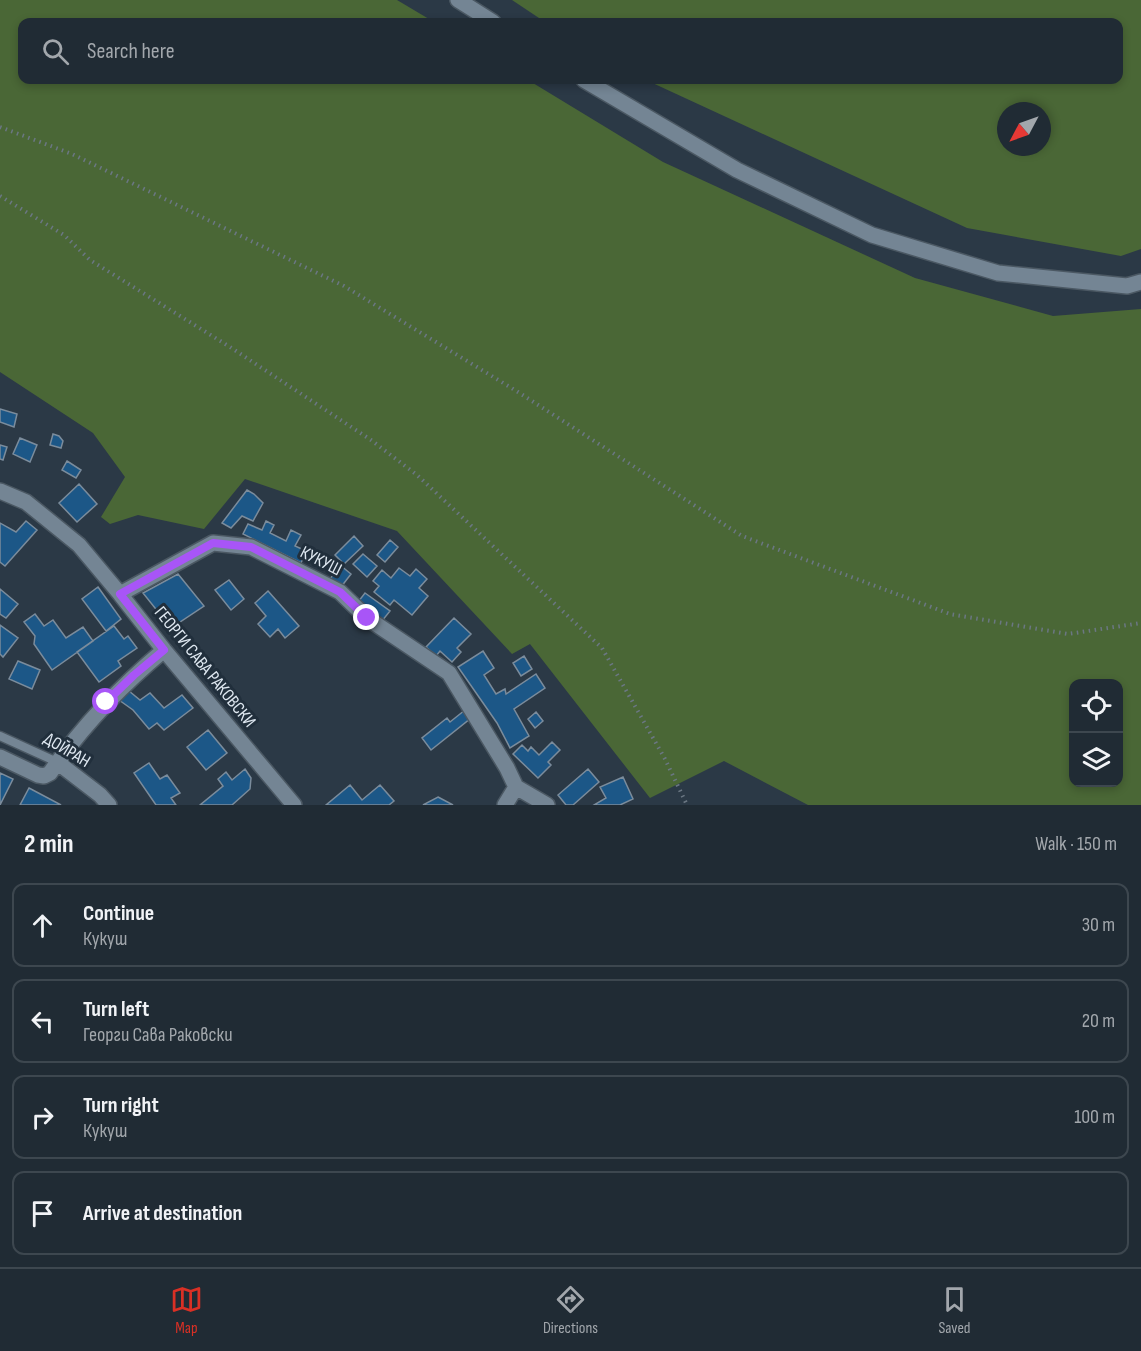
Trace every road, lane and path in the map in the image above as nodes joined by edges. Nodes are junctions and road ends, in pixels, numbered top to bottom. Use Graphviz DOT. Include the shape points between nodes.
graph roads {
  1 [pos="458,0"];
  2 [pos="487,18"];
  3 [pos="591,84"];
  4 [pos="0,127"];
  5 [pos="0,196"];
  6 [pos="1141,282"];
  7 [pos="0,491"];
  8 [pos="120,594"];
  9 [pos="1141,623"];
  10 [pos="164,650"];
  11 [pos="0,736"];
  12 [pos="0,756"];
  13 [pos="57,762"];
  14 [pos="516,787"];
  15 [pos="110,805"];
  16 [pos="294,805"];
  17 [pos="505,805"];
  18 [pos="547,805"];
  19 [pos="687,805"];
  1 -- 2 [label="street"];
  3 -- 6 [label="street" via="737,170 872,235 998,273 1127,286"];
  4 -- 9 [label="path" via="72,154 344,286 742,536 950,614 1068,634"];
  5 -- 19 [label="path" via="63,235 90,260 371,440 417,475 602,648"];
  7 -- 8 [label="street, ГЕОРГИ САВА РАКОВСКИ" via="26,501 79,545"];
  8 -- 10 [label="street, ГЕОРГИ САВА РАКОВСКИ"];
  8 -- 14 [label="street, КУКУШ" via="213,543 251,547 340,592 367,618 449,673"];
  10 -- 13 [label="street" via="106,702"];
  10 -- 16 [label="street, ГЕОРГИ САВА РАКОВСКИ"];
  11 -- 13 [label="lane, ДОЙРАН"];
  12 -- 13 [label="street, ДОЙРАН" via="44,776"];
  13 -- 15 [label="street, ДОЙРАН"];
  14 -- 17 [label="street"];
  14 -- 18 [label="street"];
}
